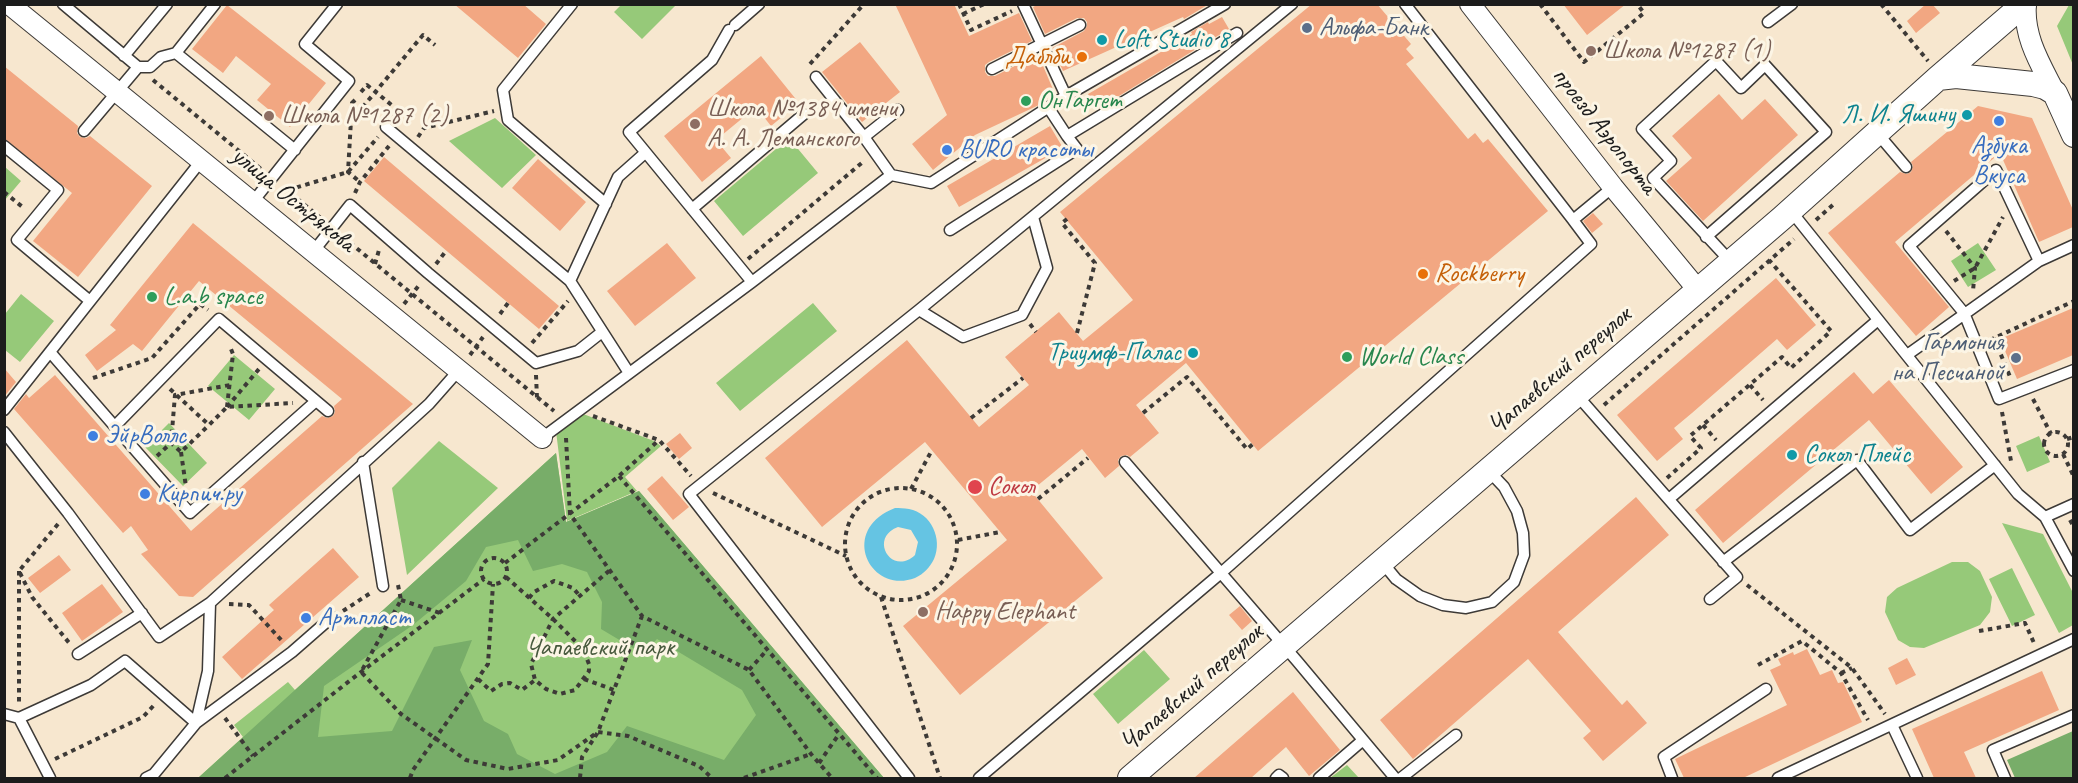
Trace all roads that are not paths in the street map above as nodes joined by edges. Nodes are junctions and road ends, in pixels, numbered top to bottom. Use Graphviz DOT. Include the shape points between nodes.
graph roads {
  1 [pos="63,4"];
  2 [pos="167,4"];
  3 [pos="215,4"];
  4 [pos="337,4"];
  5 [pos="572,4"];
  6 [pos="759,4"];
  7 [pos="1225,4"];
  8 [pos="1292,4"];
  9 [pos="1405,4"];
  10 [pos="1470,4"];
  11 [pos="1792,4"];
  12 [pos="2025,4"];
  13 [pos="1024,5"];
  14 [pos="19,7"];
  15 [pos="1768,22"];
  16 [pos="1080,25"];
  17 [pos="1237,33"];
  18 [pos="1041,44"];
  19 [pos="176,53"];
  20 [pos="124,56"];
  21 [pos="138,68"];
  22 [pos="992,69"];
  23 [pos="1936,73"];
  24 [pos="816,77"];
  25 [pos="117,92"];
  26 [pos="2055,93"];
  27 [pos="1066,96"];
  28 [pos="1048,107"];
  29 [pos="898,110"];
  30 [pos="804,114"];
  31 [pos="386,127"];
  32 [pos="84,131"];
  33 [pos="1878,134"];
  34 [pos="2073,135"];
  35 [pos="1067,136"];
  36 [pos="864,137"];
  37 [pos="4,146"];
  38 [pos="295,150"];
  39 [pos="645,153"];
  40 [pos="201,161"];
  41 [pos="1906,167"];
  42 [pos="891,175"];
  43 [pos="1613,187"];
  44 [pos="252,202"];
  45 [pos="606,204"];
  46 [pos="692,209"];
  47 [pos="1791,211"];
  48 [pos="1033,217"];
  49 [pos="1572,220"];
  50 [pos="950,230"];
  51 [pos="1706,237"];
  52 [pos="2073,245"];
  53 [pos="313,252"];
  54 [pos="2039,261"];
  55 [pos="1731,262"];
  56 [pos="752,282"];
  57 [pos="573,286"];
  58 [pos="1698,290"];
  59 [pos="90,301"];
  60 [pos="919,310"];
  61 [pos="1964,313"];
  62 [pos="1878,320"];
  63 [pos="602,332"];
  64 [pos="50,352"];
  65 [pos="1906,355"];
  66 [pos="459,370"];
  67 [pos="2073,370"];
  68 [pos="629,373"];
  69 [pos="1576,394"];
  70 [pos="316,401"];
  71 [pos="4,410"];
  72 [pos="328,411"];
  73 [pos="115,426"];
  74 [pos="4,432"];
  75 [pos="542,438"];
  76 [pos="363,462"];
  77 [pos="1125,462"];
  78 [pos="1995,465"];
  79 [pos="1488,470"];
  80 [pos="1669,499"];
  81 [pos="2073,504"];
  82 [pos="2045,517"];
  83 [pos="1382,562"];
  84 [pos="1723,562"];
  85 [pos="2073,572"];
  86 [pos="1221,573"];
  87 [pos="383,586"];
  88 [pos="1710,599"];
  89 [pos="210,603"];
  90 [pos="142,613"];
  91 [pos="332,617"];
  92 [pos="2071,640"];
  93 [pos="1284,646"];
  94 [pos="2073,652"];
  95 [pos="78,654"];
  96 [pos="1766,689"];
  97 [pos="4,714"];
  98 [pos="2073,715"];
  99 [pos="19,718"];
  100 [pos="196,723"];
  101 [pos="1892,724"];
  102 [pos="1456,735"];
  103 [pos="1363,740"];
  104 [pos="50,778"];
  105 [pos="146,778"];
  106 [pos="909,778"];
  107 [pos="979,778"];
  108 [pos="1130,778"];
  109 [pos="1276,778"];
  110 [pos="1283,778"];
  111 [pos="1319,778"];
  112 [pos="1395,778"];
  113 [pos="1401,778"];
  114 [pos="1672,778"];
  115 [pos="1778,778"];
  116 [pos="1917,778"];
  117 [pos="2006,778"];
  1 -- 20 [label="lane"];
  2 -- 20 [label="lane"];
  3 -- 19 [label="lane"];
  4 -- 38 [label="lane" via="305,44 349,81"];
  5 -- 45 [label="lane" via="503,90 508,120"];
  6 -- 39 [label="lane" via="732,28 712,60 629,132"];
  7 -- 27 [label="lane"];
  8 -- 48 [label="lane"];
  9 -- 49 [label="lane"];
  10 -- 43 [label="street, проезд Аэропорта"];
  11 -- 15 [label="lane"];
  12 -- 23 [label="street, Чапаевский переулок"];
  12 -- 26 [label="street" via="2030,41"];
  13 -- 18 [label="lane"];
  14 -- 25 [label="street, улица Острякова"];
  16 -- 18 [label="lane"];
  17 -- 35 [label="lane"];
  18 -- 22 [label="lane"];
  18 -- 27 [label="lane"];
  19 -- 21 [label="lane" via="161,57 150,68"];
  19 -- 38 [label="lane"];
  20 -- 21 [label="lane"];
  21 -- 25 [label="lane"];
  23 -- 26 [label="street" via="2033,84"];
  23 -- 33 [label="street, Чапаевский переулок"];
  24 -- 36 [label="lane"];
  25 -- 32 [label="lane"];
  25 -- 40 [label="street, улица Острякова"];
  26 -- 34 [label="street"];
  27 -- 28 [label="lane"];
  28 -- 35 [label="lane"];
  28 -- 42 [label="lane" via="931,183"];
  29 -- 36 [label="lane"];
  30 -- 46 [label="lane"];
  31 -- 57 [label="lane"];
  33 -- 41 [label="lane"];
  33 -- 47 [label="street, Чапаевский переулок"];
  35 -- 50 [label="lane" via="1077,150"];
  36 -- 42 [label="lane"];
  37 -- 59 [label="lane" via="47,177 58,190 17,240"];
  38 -- 44 [label="lane"];
  39 -- 45 [label="lane" via="618,177"];
  39 -- 46 [label="lane"];
  40 -- 44 [label="street, улица Острякова"];
  40 -- 59 [label="lane"];
  42 -- 56 [label="lane"];
  43 -- 49 [label="lane"];
  43 -- 58 [label="street, проезд Аэропорта"];
  44 -- 53 [label="street, улица Острякова"];
  45 -- 57 [label="lane"];
  46 -- 56 [label="lane"];
  47 -- 55 [label="street, Чапаевский переулок"];
  47 -- 62 [label="lane"];
  48 -- 60 [label="lane"];
  48 -- 60 [label="lane" via="1047,268 1022,315 963,337"];
  49 -- 86 [label="lane" via="1591,244"];
  51 -- 51 [label="lane" via="1826,132 1766,65 1741,88 1716,61 1642,129 1671,161 1653,178"];
  51 -- 55 [label="lane"];
  52 -- 54 [label="lane"];
  53 -- 63 [label="lane" via="350,205 536,363 578,351"];
  53 -- 66 [label="street, улица Острякова"];
  54 -- 61 [label="lane"];
  54 -- 61 [label="lane" via="1996,170 1940,213 1909,246"];
  55 -- 58 [label="street, Чапаевский переулок"];
  56 -- 68 [label="lane"];
  57 -- 63 [label="lane"];
  58 -- 69 [label="street, Чапаевский переулок"];
  59 -- 64 [label="lane"];
  60 -- 106 [label="lane" via="689,494"];
  61 -- 65 [label="lane"];
  61 -- 67 [label="lane" via="1999,399"];
  62 -- 65 [label="lane"];
  62 -- 80 [label="lane"];
  63 -- 68 [label="lane"];
  64 -- 71 [label="lane"];
  64 -- 73 [label="lane"];
  65 -- 78 [label="lane"];
  66 -- 75 [label="street, улица Острякова"];
  66 -- 76 [label="lane" via="429,404 372,447"];
  68 -- 75 [label="lane"];
  69 -- 79 [label="street, Чапаевский переулок"];
  69 -- 80 [label="lane"];
  70 -- 72 [label="lane"];
  70 -- 73 [label="lane" via="219,319"];
  70 -- 73 [label="lane" via="190,513"];
  74 -- 90 [label="lane"];
  76 -- 87 [label="lane"];
  76 -- 89 [label="lane"];
  77 -- 86 [label="lane"];
  78 -- 82 [label="lane" via="2018,494"];
  78 -- 84 [label="lane" via="1910,530 1857,460"];
  79 -- 83 [label="street, Чапаевский переулок"];
  79 -- 83 [label="lane" via="1504,487 1517,511 1524,555 1514,582 1492,602 1466,608 1443,605 1420,596 1396,579"];
  80 -- 84 [label="lane"];
  81 -- 82 [label="lane"];
  82 -- 85 [label="lane"];
  83 -- 93 [label="street, Чапаевский переулок"];
  84 -- 88 [label="lane" via="1737,577"];
  86 -- 93 [label="lane"];
  86 -- 107 [label="lane"];
  89 -- 90 [label="lane" via="159,636"];
  89 -- 100 [label="lane" via="208,671"];
  90 -- 95 [label="lane"];
  91 -- 100 [label="lane" via="292,652"];
  92 -- 94 [label="lane"];
  92 -- 101 [label="lane"];
  93 -- 103 [label="lane"];
  93 -- 108 [label="street, Чапаевский переулок"];
  96 -- 114 [label="lane" via="1664,757"];
  97 -- 99 [label="lane"];
  98 -- 117 [label="lane" via="1993,750"];
  99 -- 100 [label="lane" via="91,685 125,661"];
  99 -- 104 [label="lane"];
  100 -- 105 [label="lane" via="154,774"];
  101 -- 115 [label="lane"];
  101 -- 116 [label="lane"];
  102 -- 113 [label="lane"];
  103 -- 111 [label="lane"];
  103 -- 112 [label="lane"];
  109 -- 110 [label="lane"];
}
